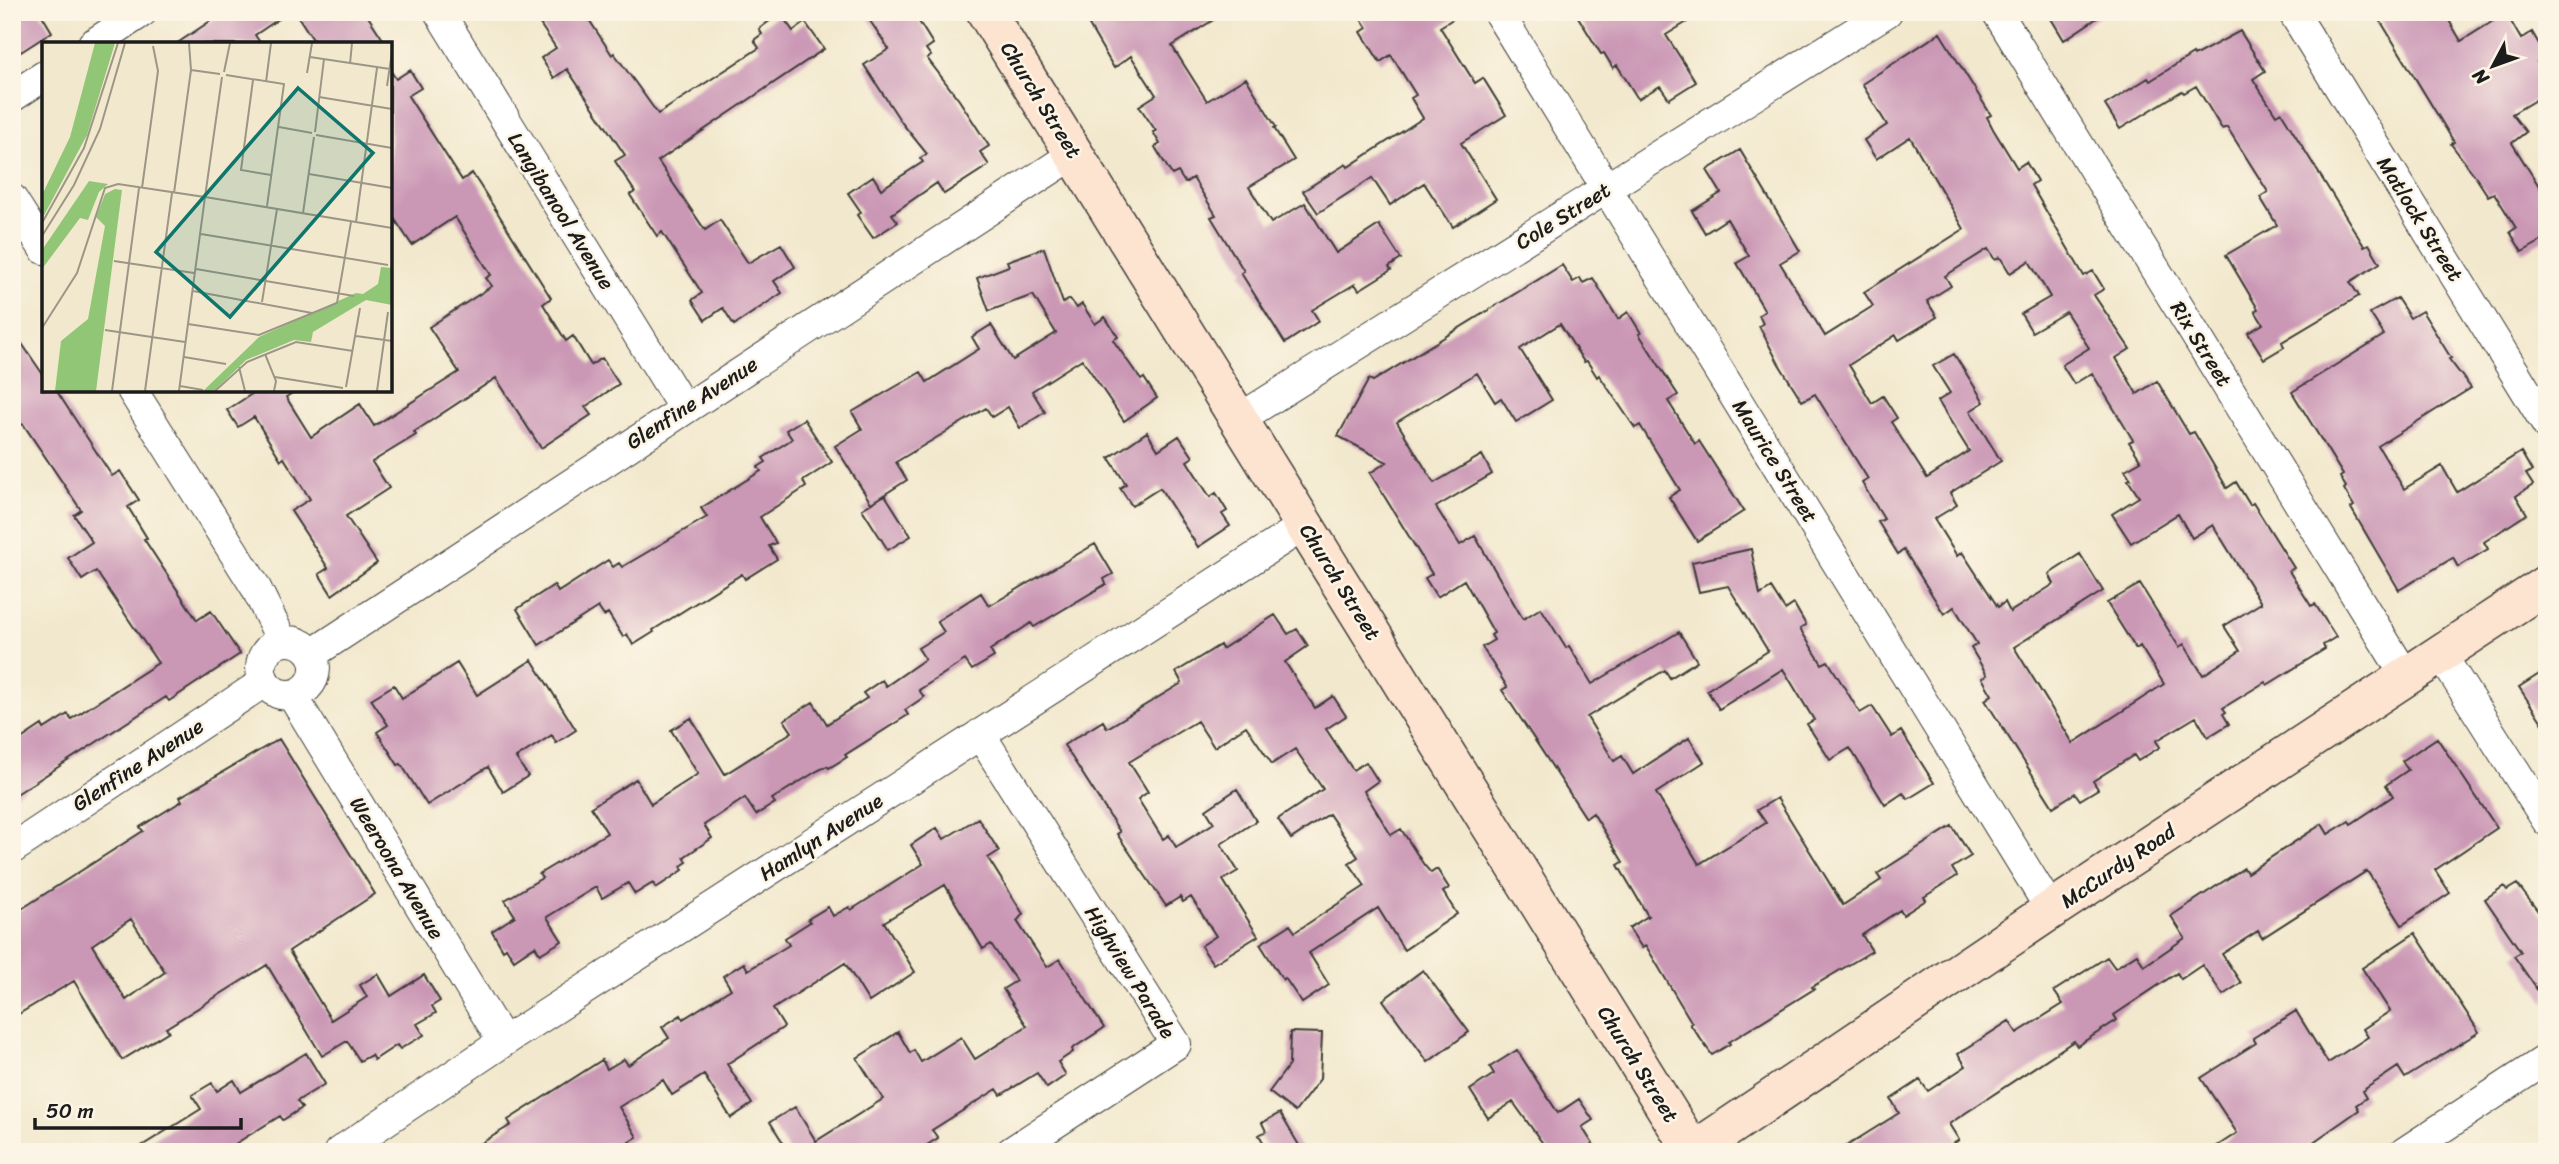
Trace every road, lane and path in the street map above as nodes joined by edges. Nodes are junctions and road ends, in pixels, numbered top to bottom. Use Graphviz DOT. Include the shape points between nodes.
graph roads {
  1 [pos="142,12"];
  2 [pos="439,12"];
  3 [pos="986,12"];
  4 [pos="1498,12"];
  5 [pos="1887,12"];
  6 [pos="1997,12"];
  7 [pos="2293,12"];
  8 [pos="96,42"];
  9 [pos="42,77"];
  10 [pos="12,97"];
  11 [pos="1074,154"];
  12 [pos="1607,188"];
  13 [pos="12,199"];
  14 [pos="42,246"];
  15 [pos="133,392"];
  16 [pos="684,409"];
  17 [pos="1239,419"];
  18 [pos="2547,425"];
  19 [pos="1305,525"];
  20 [pos="2547,584"];
  21 [pos="282,641"];
  22 [pos="2440,653"];
  23 [pos="312,654"];
  24 [pos="2405,676"];
  25 [pos="264,682"];
  26 [pos="292,695"];
  27 [pos="980,734"];
  28 [pos="2547,821"];
  29 [pos="12,849"];
  30 [pos="2051,910"];
  31 [pos="503,1042"];
  32 [pos="2547,1059"];
  33 [pos="339,1152"];
  34 [pos="1011,1152"];
  35 [pos="1693,1152"];
  36 [pos="2406,1152"];
  1 -- 8 [label="street"];
  2 -- 16 [label="street, Langibanool Avenue"];
  3 -- 11 [label="main road, Church Street"];
  4 -- 12 [label="street, Maurice Street"];
  5 -- 12 [label="street, Cole Street"];
  6 -- 24 [label="street, Rix Street"];
  7 -- 18 [label="street, Matlock Street"];
  9 -- 10 [label="street"];
  11 -- 16 [label="street, Glenfine Avenue"];
  11 -- 17 [label="main road, Church Street"];
  12 -- 17 [label="street, Cole Street"];
  12 -- 30 [label="street, Maurice Street"];
  13 -- 14 [label="street"];
  15 -- 21 [label="street" via="255,586"];
  16 -- 23 [label="street, Glenfine Avenue"];
  17 -- 19 [label="main road, Church Street"];
  19 -- 27 [label="street, Hamlyn Avenue"];
  19 -- 35 [label="main road, Church Street"];
  20 -- 22 [label="main road, McCurdy Road"];
  21 -- 23 [label="street" via="299,643"];
  21 -- 25 [label="street" via="263,656"];
  22 -- 24 [label="main road, McCurdy Road"];
  22 -- 28 [label="street"];
  23 -- 26 [label="street" via="312,680"];
  24 -- 30 [label="main road, McCurdy Road"];
  25 -- 26 [label="street" via="276,692"];
  25 -- 29 [label="street, Glenfine Avenue"];
  26 -- 31 [label="street, Weeroona Avenue"];
  27 -- 31 [label="street, Hamlyn Avenue"];
  27 -- 34 [label="street, Highview Parade" via="1176,1044"];
  30 -- 35 [label="main road, McCurdy Road"];
  31 -- 33 [label="street, Hamlyn Avenue"];
  32 -- 36 [label="street"];
}
